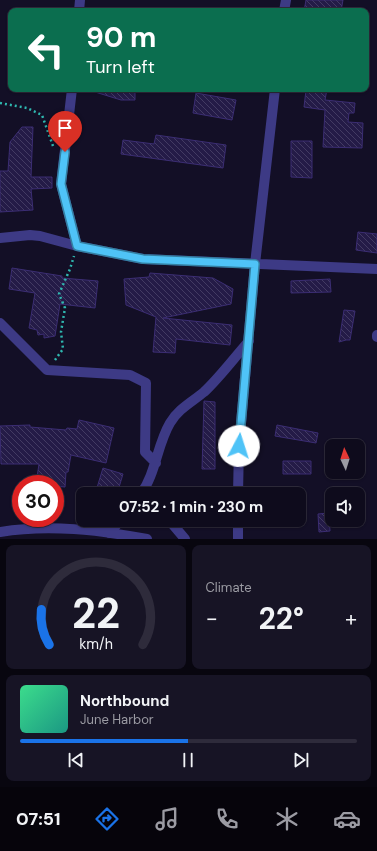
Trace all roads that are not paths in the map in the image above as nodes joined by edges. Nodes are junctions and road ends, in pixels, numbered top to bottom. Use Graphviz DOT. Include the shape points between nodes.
graph roads {
  1 [pos="72,92"];
  2 [pos="275,92"];
  3 [pos="0,238"];
  4 [pos="77,246"];
  5 [pos="255,264"];
  6 [pos="377,269"];
  7 [pos="0,323"];
  8 [pos="249,341"];
  9 [pos="156,463"];
  10 [pos="148,487"];
  11 [pos="238,487"];
  12 [pos="115,527"];
  13 [pos="175,527"];
  14 [pos="238,527"];
  15 [pos="0,532"];
  16 [pos="110,533"];
  17 [pos="147,539"];
  18 [pos="185,539"];
  19 [pos="238,539"];
  1 -- 4 [label="street" via="61,184"];
  2 -- 5 [label="street"];
  3 -- 4 [label="street" via="40,236"];
  4 -- 5 [label="street" via="143,259"];
  5 -- 6 [label="street"];
  5 -- 8 [label="street"];
  7 -- 9 [label="street" via="47,370 130,375 146,383 145,452"];
  8 -- 9 [label="street" via="204,391 175,415 169,423"];
  8 -- 11 [label="street" via="239,446"];
  9 -- 10 [label="street"];
  12 -- 16 [label="street"];
  13 -- 18 [label="street"];
  14 -- 19 [label="street"];
  15 -- 16 [label="street" via="43,528"];
  16 -- 17 [label="street"];
}
